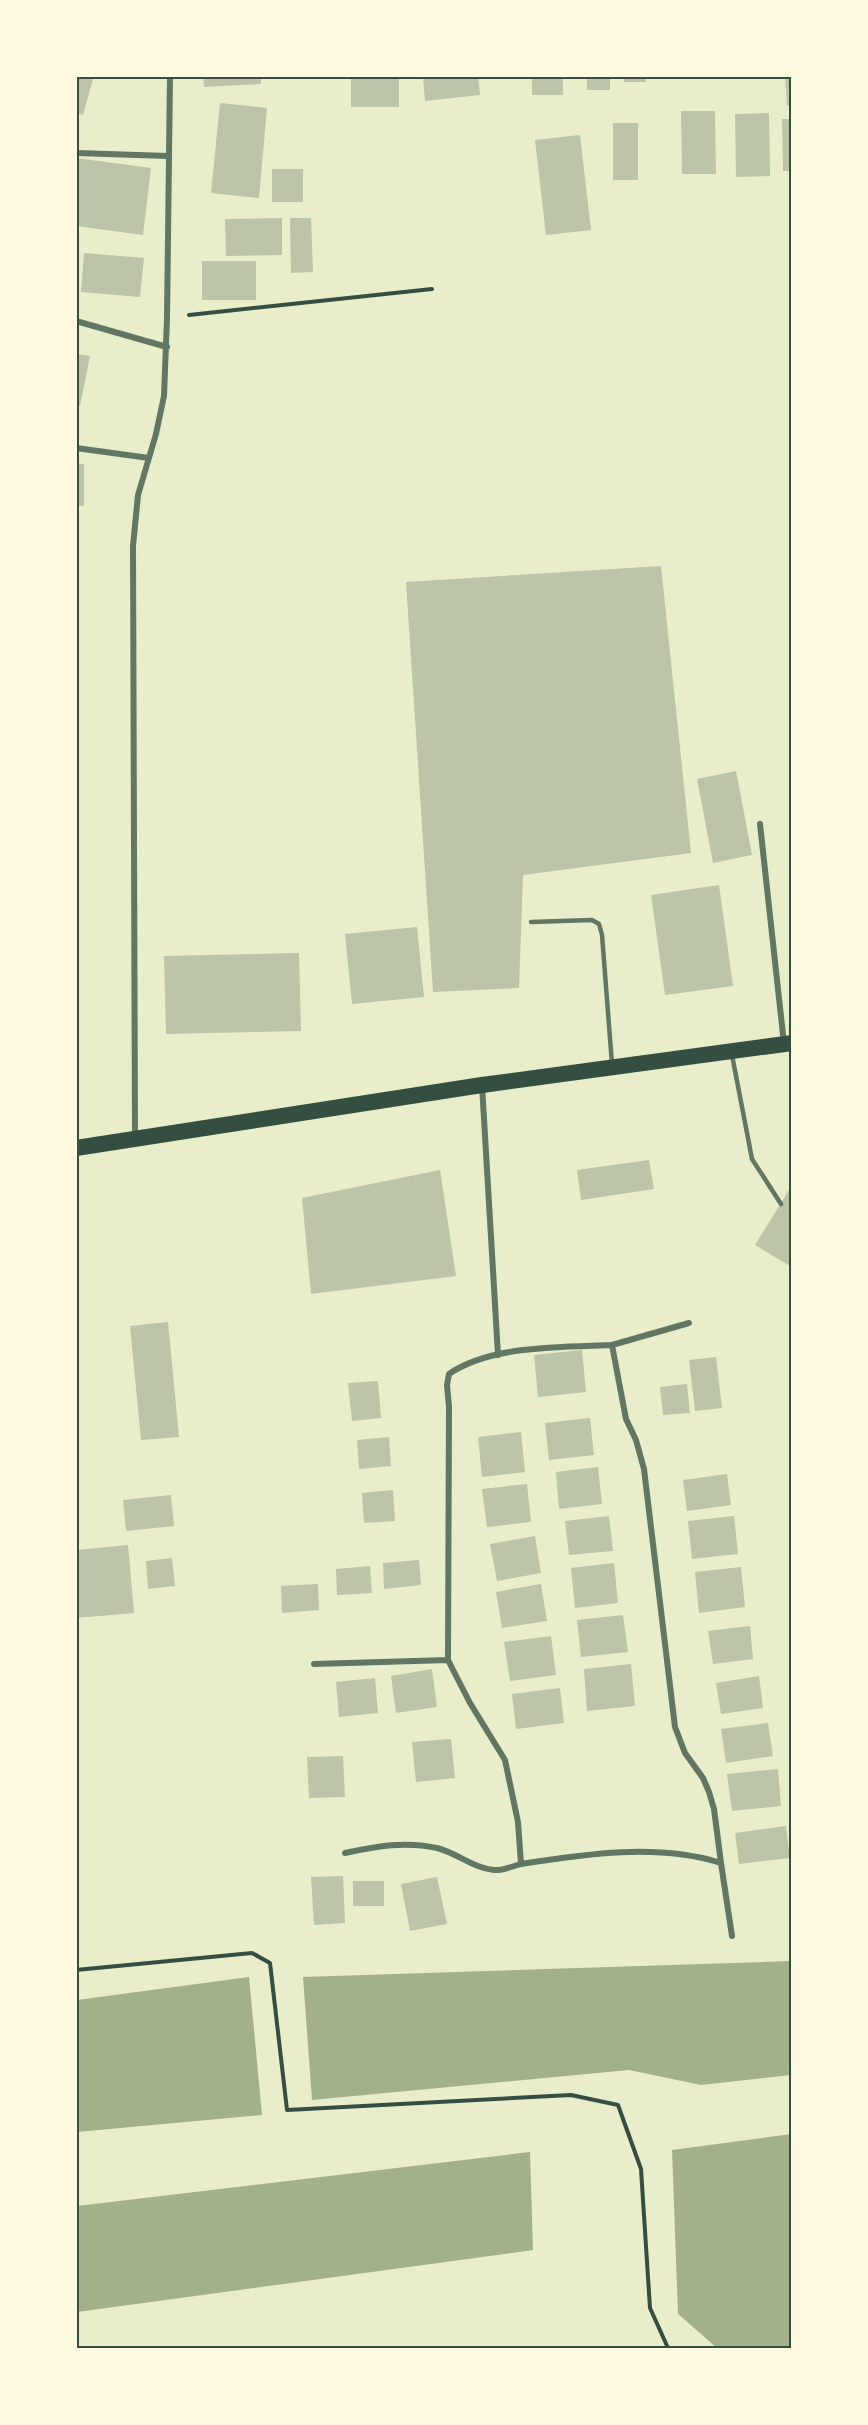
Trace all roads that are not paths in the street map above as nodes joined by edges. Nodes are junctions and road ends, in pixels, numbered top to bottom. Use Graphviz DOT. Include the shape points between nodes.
graph roads {
  1 [pos="170,76"];
  2 [pos="76,153"];
  3 [pos="168,156"];
  4 [pos="76,321"];
  5 [pos="167,347"];
  6 [pos="76,448"];
  7 [pos="149,458"];
  8 [pos="760,824"];
  9 [pos="531,922"];
  10 [pos="788,1044"];
  11 [pos="731,1051"];
  12 [pos="612,1067"];
  13 [pos="482,1085"];
  14 [pos="135,1140"];
  15 [pos="76,1148"];
  16 [pos="781,1204"];
  17 [pos="689,1323"];
  18 [pos="612,1345"];
  19 [pos="498,1355"];
  20 [pos="448,1660"];
  21 [pos="314,1664"];
  22 [pos="345,1853"];
  23 [pos="721,1863"];
  24 [pos="521,1864"];
  25 [pos="732,1936"];
  1 -- 3 [label="street"];
  2 -- 3 [label="street"];
  3 -- 5 [label="street"];
  4 -- 5 [label="street"];
  5 -- 7 [label="street" via="164,396"];
  6 -- 7 [label="street"];
  7 -- 14 [label="street" via="138,495 133,546"];
  8 -- 10 [label="street"];
  9 -- 12 [label="lane" via="592,920 599,924"];
  10 -- 11 [label="highway"];
  11 -- 12 [label="highway"];
  11 -- 16 [label="lane" via="752,1159"];
  12 -- 13 [label="highway"];
  13 -- 14 [label="highway"];
  13 -- 19 [label="street"];
  14 -- 15 [label="highway"];
  17 -- 18 [label="street"];
  18 -- 19 [label="street"];
  18 -- 23 [label="street" via="626,1419 644,1469 675,1727 685,1753 709,1792"];
  19 -- 20 [label="street" via="460,1367 449,1374 447,1386"];
  20 -- 21 [label="street"];
  20 -- 24 [label="street" via="505,1760 518,1822"];
  22 -- 24 [label="street" via="388,1844 414,1844 440,1849 495,1871"];
  23 -- 24 [label="street" via="696,1855 604,1853"];
  23 -- 25 [label="street"];
}
